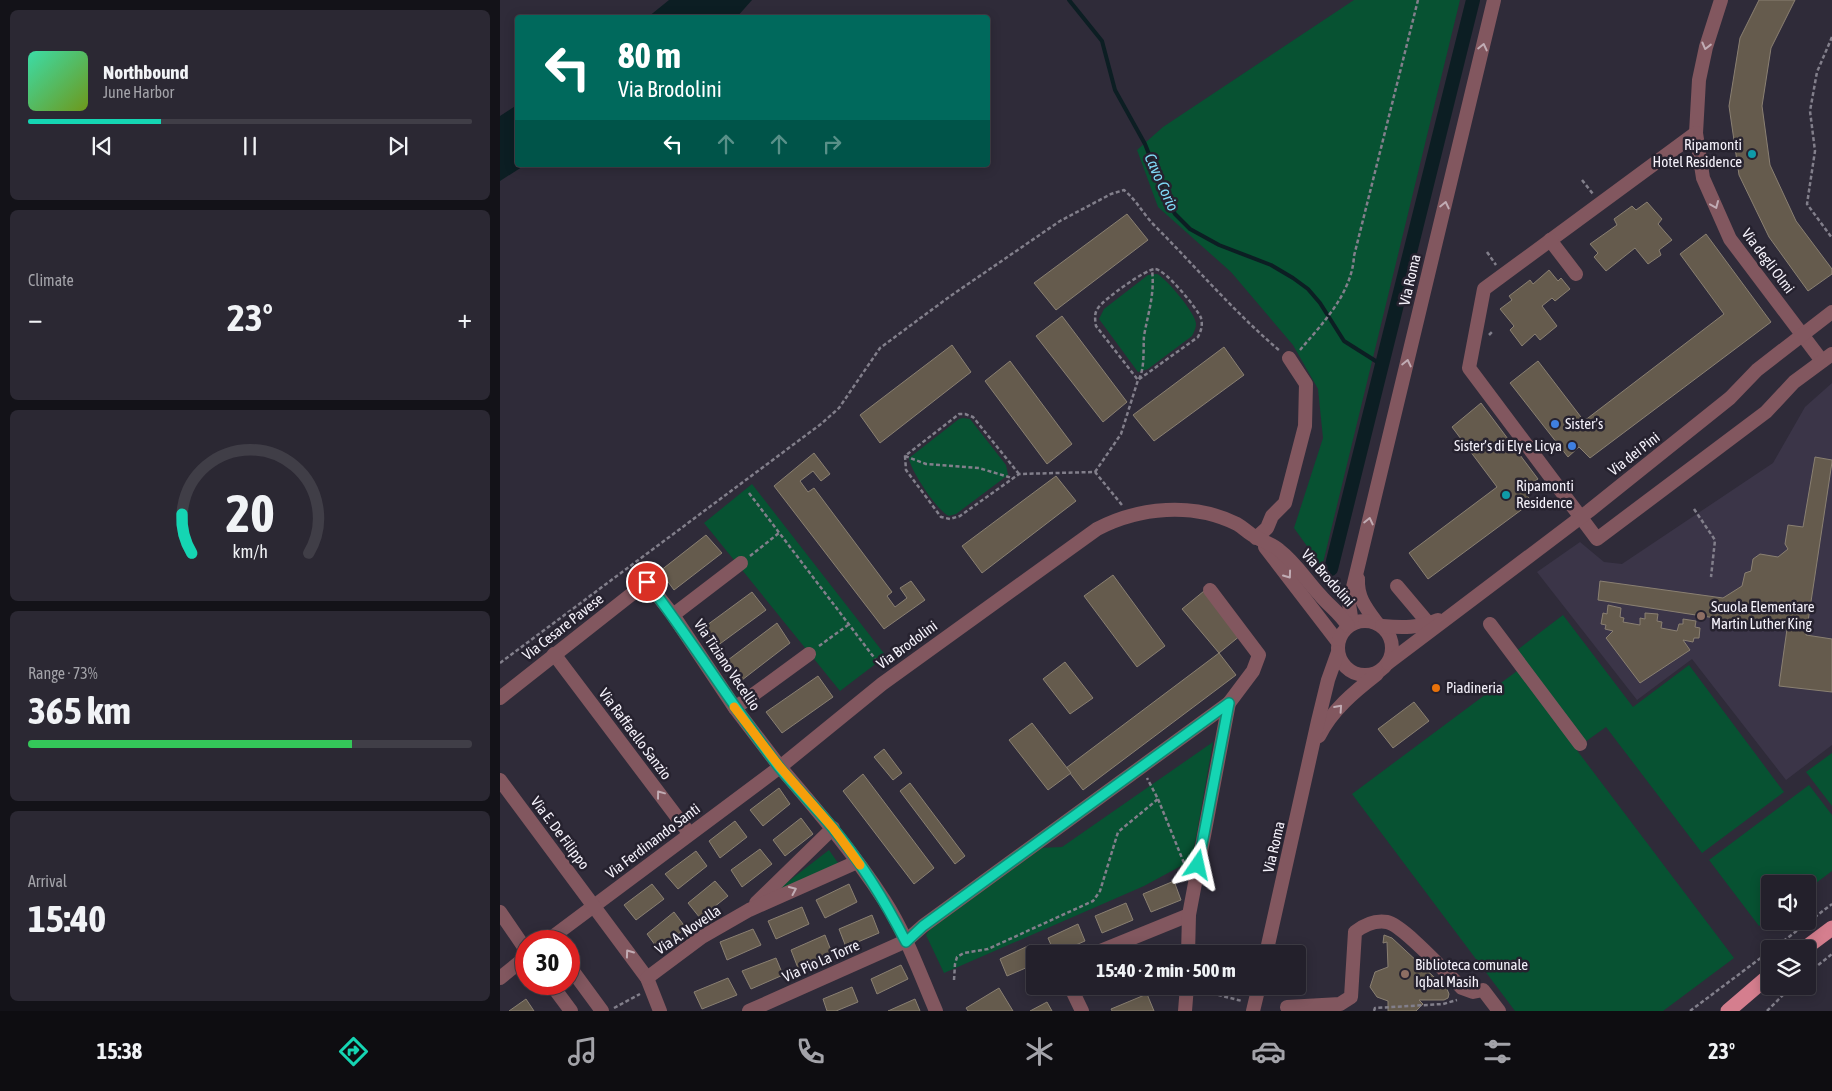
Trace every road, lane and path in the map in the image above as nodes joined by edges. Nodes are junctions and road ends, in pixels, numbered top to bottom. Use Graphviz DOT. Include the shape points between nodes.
graph roads {
  1 [pos="1418,0"];
  2 [pos="1494,0"];
  3 [pos="1721,0"];
  4 [pos="1832,37"];
  5 [pos="1696,133"];
  6 [pos="1832,238"];
  7 [pos="1550,240"];
  8 [pos="1152,270"];
  9 [pos="1576,274"];
  10 [pos="1832,312"];
  11 [pos="1803,334"];
  12 [pos="1288,358"];
  13 [pos="1827,358"];
  14 [pos="1138,380"];
  15 [pos="905,456"];
  16 [pos="1095,472"];
  17 [pos="1019,474"];
  18 [pos="1012,478"];
  19 [pos="749,493"];
  20 [pos="1694,509"];
  21 [pos="1581,517"];
  22 [pos="1113,520"];
  23 [pos="779,533"];
  24 [pos="1256,538"];
  25 [pos="741,563"];
  26 [pos="1358,568"];
  27 [pos="1711,577"];
  28 [pos="647,582"];
  29 [pos="1397,586"];
  30 [pos="1210,590"];
  31 [pos="1450,615"];
  32 [pos="673,616"];
  33 [pos="1379,624"];
  34 [pos="1429,624"];
  35 [pos="1490,624"];
  36 [pos="848,625"];
  37 [pos="1350,625"];
  38 [pos="1338,647"];
  39 [pos="554,654"];
  40 [pos="810,654"];
  41 [pos="500,663"];
  42 [pos="879,664"];
  43 [pos="1384,667"];
  44 [pos="500,698"];
  45 [pos="1229,703"];
  46 [pos="735,708"];
  47 [pos="1580,744"];
  48 [pos="1313,748"];
  49 [pos="780,767"];
  50 [pos="1141,767"];
  51 [pos="500,780"];
  52 [pos="1158,799"];
  53 [pos="833,828"];
  54 [pos="689,833"];
  55 [pos="858,862"];
  56 [pos="1198,865"];
  57 [pos="1832,904"];
  58 [pos="594,906"];
  59 [pos="749,910"];
  60 [pos="500,912"];
  61 [pos="1189,915"];
  62 [pos="1832,928"];
  63 [pos="562,930"];
  64 [pos="515,934"];
  65 [pos="1784,940"];
  66 [pos="1816,940"];
  67 [pos="906,942"];
  68 [pos="1115,945"];
  69 [pos="1188,945"];
  70 [pos="1268,945"];
  71 [pos="1832,954"];
  72 [pos="1761,958"];
  73 [pos="515,966"];
  74 [pos="1816,967"];
  75 [pos="500,978"];
  76 [pos="647,978"];
  77 [pos="954,980"];
  78 [pos="580,981"];
  79 [pos="1761,983"];
  80 [pos="559,995"];
  81 [pos="1074,995"];
  82 [pos="1187,995"];
  83 [pos="1218,995"];
  84 [pos="1257,995"];
  85 [pos="1783,995"];
  86 [pos="645,998"];
  87 [pos="1234,999"];
  88 [pos="1458,1000"];
  89 [pos="1287,1007"];
  90 [pos="571,1011"];
  91 [pos="602,1011"];
  92 [pos="609,1011"];
  93 [pos="660,1011"];
  94 [pos="749,1011"];
  95 [pos="936,1011"];
  96 [pos="1082,1011"];
  97 [pos="1186,1011"];
  98 [pos="1253,1011"];
  99 [pos="1374,1011"];
  100 [pos="1499,1011"];
  101 [pos="1690,1011"];
  102 [pos="1728,1011"];
  103 [pos="1767,1011"];
  1 -- 12 [label="path" via="1354,256 1353,272 1331,311 1296,356"];
  26 -- 2 [label="street, Via Roma, one-way"];
  3 -- 5 [label="street, Via degli Olmi, one-way" via="1699,80"];
  4 -- 6 [label="path" via="1817,72 1812,104 1815,152 1807,204"];
  5 -- 7 [label="street"];
  5 -- 11 [label="street, Via degli Olmi, one-way" via="1703,178 1730,239"];
  7 -- 9 [label="street"];
  7 -- 21 [label="street" via="1484,289 1469,368"];
  8 -- 14 [label="path" via="1154,288 1142,372"];
  8 -- 14 [label="path" via="1145,271 1098,308 1095,318 1096,326"];
  8 -- 14 [label="path" via="1167,274 1200,317 1202,328 1198,337"];
  10 -- 11 [label="street, Via dei Pini"];
  11 -- 13 [label="street, Via degli Olmi"];
  11 -- 21 [label="street, Via dei Pini" via="1757,370 1730,398"];
  12 -- 24 [label="street" via="1306,384 1305,426 1285,503"];
  12 -- 41 [label="path" via="1229,304 1151,221 1136,200 1124,190 1111,194 1060,221 880,348 839,408 821,424"];
  13 -- 21 [label="street" via="1794,382 1766,412 1597,539"];
  14 -- 16 [label="path" via="1121,434"];
  15 -- 17 [label="path" via="959,414 966,414 973,417"];
  15 -- 18 [label="path" via="926,464 979,468"];
  15 -- 18 [label="path" via="906,470 942,517 950,519 960,516"];
  16 -- 17 [label="path"];
  16 -- 22 [label="path" via="1123,506 1108,511"];
  17 -- 18 [label="path"];
  19 -- 23 [label="path"];
  20 -- 27 [label="path" via="1715,540"];
  21 -- 31 [label="street, Via dei Pini"];
  22 -- 24 [label="street, Via Brodolini" via="1148,510 1185,511 1236,524"];
  22 -- 49 [label="street, Via Brodolini" via="1097,528 882,684"];
  23 -- 25 [label="path"];
  23 -- 36 [label="path"];
  24 -- 37 [label="street, Via Brodolini" via="1278,548"];
  24 -- 38 [label="street, Via Brodolini, one-way" via="1278,561"];
  25 -- 32 [label="street"];
  26 -- 33 [label="street, Via Roma" via="1362,603"];
  26 -- 37 [label="street, Via Roma" via="1349,604"];
  28 -- 32 [label="street, Via Tiziano Vecellio"];
  28 -- 39 [label="street, Via Cesare Pavese"];
  29 -- 34 [label="street"];
  30 -- 45 [label="street" via="1258,655 1253,671"];
  31 -- 34 [label="street, Via dei Pini"];
  31 -- 43 [label="street, Via dei Pini"];
  32 -- 46 [label="street, Via Tiziano Vecellio"];
  33 -- 34 [label="street, Via dei Pini" via="1406,628"];
  33 -- 37 [label="street" via="1368,620"];
  33 -- 43 [label="street" via="1391,640 1392,656"];
  35 -- 47 [label="street"];
  36 -- 40 [label="path"];
  36 -- 42 [label="path"];
  37 -- 38 [label="street"];
  38 -- 43 [label="street" via="1342,663 1350,671 1371,675"];
  38 -- 48 [label="street, Via Roma"];
  39 -- 44 [label="street, Via Cesare Pavese"];
  54 -- 39 [label="street, Via Raffaello Sanzio, one-way"];
  40 -- 46 [label="street"];
  48 -- 43 [label="street, Via Roma, one-way" via="1326,723 1352,694"];
  45 -- 50 [label="street"];
  45 -- 56 [label="street"];
  46 -- 49 [label="street, Via Tiziano Vecellio"];
  48 -- 70 [label="street, Via Roma"];
  49 -- 53 [label="street"];
  49 -- 54 [label="street, Via Ferdinando Santi"];
  50 -- 52 [label="path"];
  50 -- 67 [label="street" via="923,926"];
  51 -- 58 [label="street, Via E. De Filippo"];
  52 -- 56 [label="path" via="1185,864"];
  52 -- 77 [label="path" via="1118,832 1100,891 1090,904 988,948 964,953 954,964"];
  53 -- 55 [label="street"];
  53 -- 59 [label="street, Via A. Novella"];
  54 -- 58 [label="street, Via Ferdinando Santi"];
  59 -- 55 [label="street, Via A. Novella, one-way"];
  55 -- 67 [label="street" via="885,901"];
  56 -- 61 [label="street"];
  57 -- 65 [label="path"];
  58 -- 63 [label="street, Via Ferdinando Santi"];
  76 -- 58 [label="street, Via E. De Filippo, one-way"];
  59 -- 76 [label="street, Via A. Novella" via="702,938"];
  60 -- 64 [label="street"];
  61 -- 68 [label="street"];
  61 -- 69 [label="street"];
  62 -- 66 [label="main road"];
  67 -- 94 [label="street, Via Pio La Torre"];
  67 -- 95 [label="street"];
  71 -- 74 [label="path"];
  72 -- 101 [label="path"];
  73 -- 75 [label="street"];
  76 -- 93 [label="street, Via E. De Filippo"];
  78 -- 91 [label="street"];
  79 -- 102 [label="main road"];
  80 -- 90 [label="street"];
  81 -- 96 [label="street"];
  82 -- 97 [label="street"];
  83 -- 87 [label="path"];
  84 -- 98 [label="street"];
  85 -- 103 [label="path"];
  86 -- 92 [label="path" via="643,992"];
  88 -- 99 [label="path" via="1443,1004 1375,1008"];
  89 -- 100 [label="street" via="1340,1004 1351,998 1355,932 1366,924 1388,922 1401,929 1462,988 1473,992 1483,990"];
}
